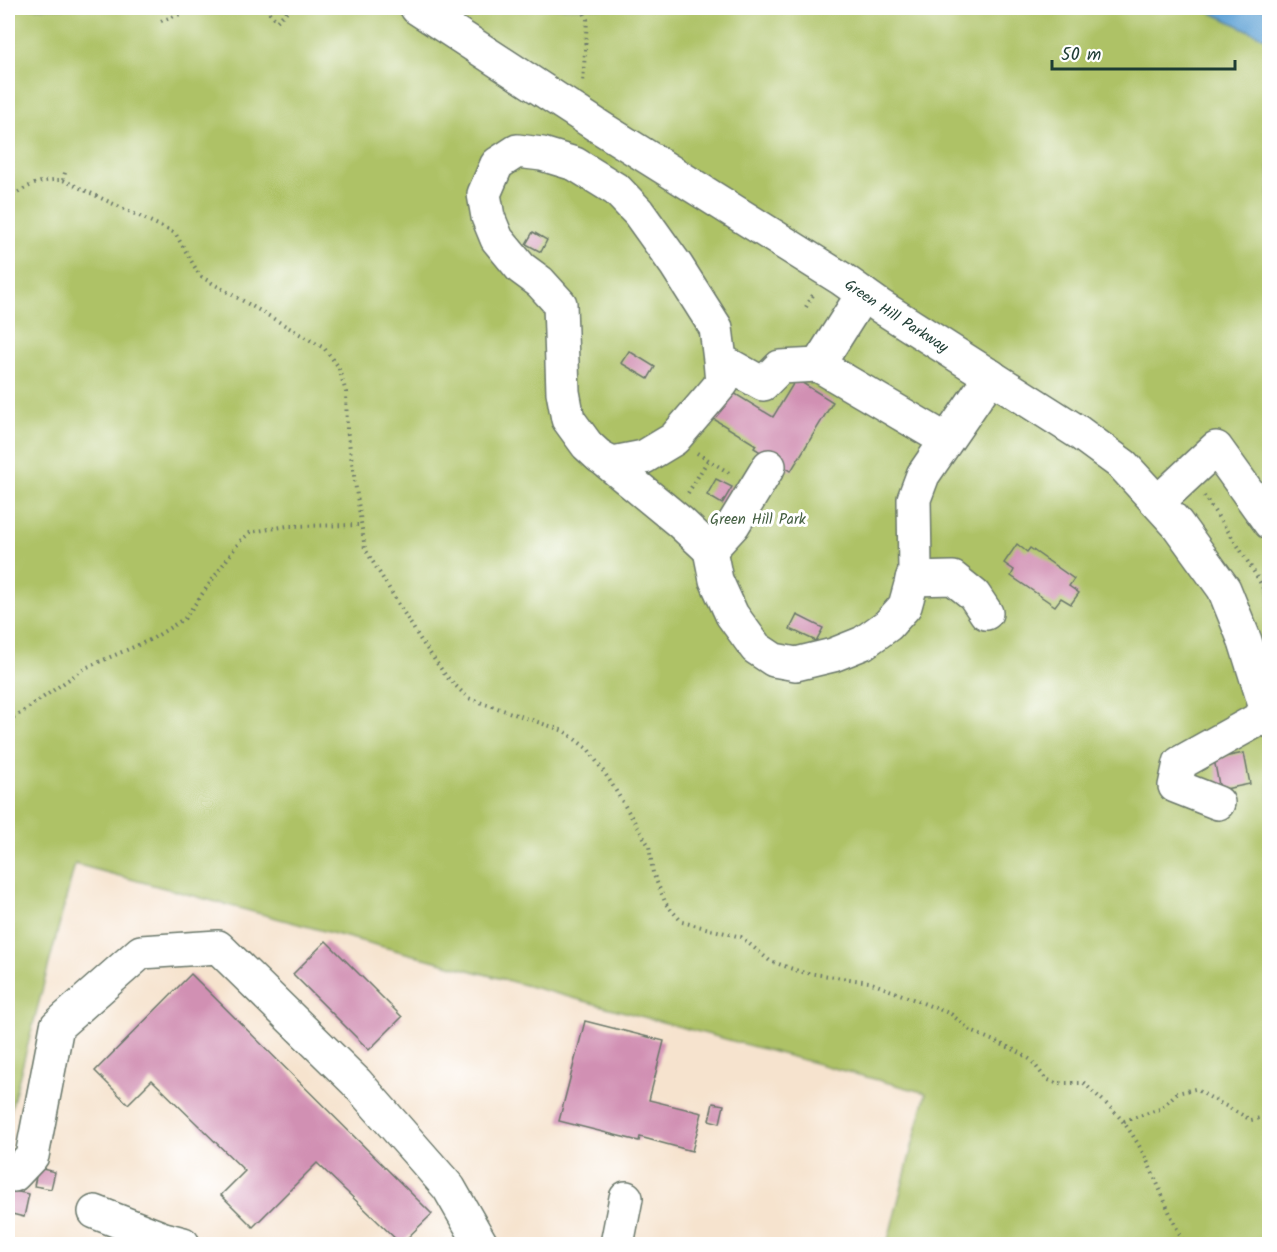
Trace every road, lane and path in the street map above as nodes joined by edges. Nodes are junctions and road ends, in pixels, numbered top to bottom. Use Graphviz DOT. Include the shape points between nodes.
graph roads {
  1 [pos="197,8"];
  2 [pos="265,8"];
  3 [pos="290,8"];
  4 [pos="417,8"];
  5 [pos="582,8"];
  6 [pos="161,21"];
  7 [pos="582,85"];
  8 [pos="66,169"];
  9 [pos="63,180"];
  10 [pos="8,199"];
  11 [pos="862,294"];
  12 [pos="720,360"];
  13 [pos="818,365"];
  14 [pos="991,376"];
  15 [pos="674,439"];
  16 [pos="946,440"];
  17 [pos="601,457"];
  18 [pos="708,460"];
  19 [pos="762,477"];
  20 [pos="1202,493"];
  21 [pos="1158,502"];
  22 [pos="674,517"];
  23 [pos="1269,523"];
  24 [pos="362,525"];
  25 [pos="710,550"];
  26 [pos="912,579"];
  27 [pos="1269,602"];
  28 [pos="986,613"];
  29 [pos="1269,717"];
  30 [pos="8,720"];
  31 [pos="1218,803"];
  32 [pos="1269,1116"];
  33 [pos="1124,1121"];
  34 [pos="14,1175"];
  35 [pos="626,1198"];
  36 [pos="94,1212"];
  37 [pos="170,1243"];
  38 [pos="481,1245"];
  39 [pos="617,1245"];
  40 [pos="1185,1245"];
  1 -- 6 [label="path"];
  2 -- 3 [label="path" via="277,21"];
  4 -- 11 [label="street, Green Hill Parkway"];
  5 -- 7 [label="path" via="587,19"];
  8 -- 9 [label="path"];
  9 -- 10 [label="path" via="47,179"];
  9 -- 24 [label="path" via="175,233 200,276 324,348 338,366 346,392 347,429"];
  11 -- 13 [label="street"];
  11 -- 14 [label="street, Green Hill Parkway"];
  12 -- 13 [label="street" via="763,384 780,367"];
  12 -- 15 [label="street" via="722,383"];
  12 -- 17 [label="street" via="716,328 638,212 617,190 575,164 542,154 517,151 496,164 484,194 488,217 497,239 521,268 560,304 563,392 568,419 586,445"];
  13 -- 16 [label="street"];
  14 -- 16 [label="street"];
  14 -- 21 [label="street, Green Hill Parkway" via="1123,465"];
  15 -- 17 [label="street" via="644,457 612,463"];
  15 -- 18 [label="path"];
  16 -- 26 [label="street" via="923,475 914,499"];
  17 -- 22 [label="street"];
  18 -- 19 [label="path"];
  18 -- 22 [label="path"];
  19 -- 25 [label="street" via="733,525"];
  20 -- 27 [label="path"];
  21 -- 23 [label="street" via="1216,448"];
  21 -- 29 [label="street, Green Hill Parkway" via="1224,589"];
  22 -- 25 [label="street"];
  24 -- 30 [label="path" via="288,526 251,532 240,541 185,618 152,639 86,669"];
  24 -- 33 [label="path" via="365,549 420,639 446,676 468,698 564,731 588,750 649,846 653,873 666,904 682,922 741,937 780,965 869,982 951,1014 971,1031 1031,1060 1046,1079 1084,1083"];
  25 -- 26 [label="street" via="732,615 756,648 774,660 796,664 833,655 888,625 905,606"];
  26 -- 28 [label="street" via="954,578 974,595"];
  29 -- 31 [label="street" via="1180,763 1175,786"];
  32 -- 33 [label="path" via="1251,1120 1195,1089 1177,1093 1160,1109"];
  33 -- 40 [label="path"];
  34 -- 38 [label="street" via="32,1156 57,1026 141,952 218,947 356,1082 449,1188"];
  35 -- 39 [label="street"];
  36 -- 37 [label="street"];
}
